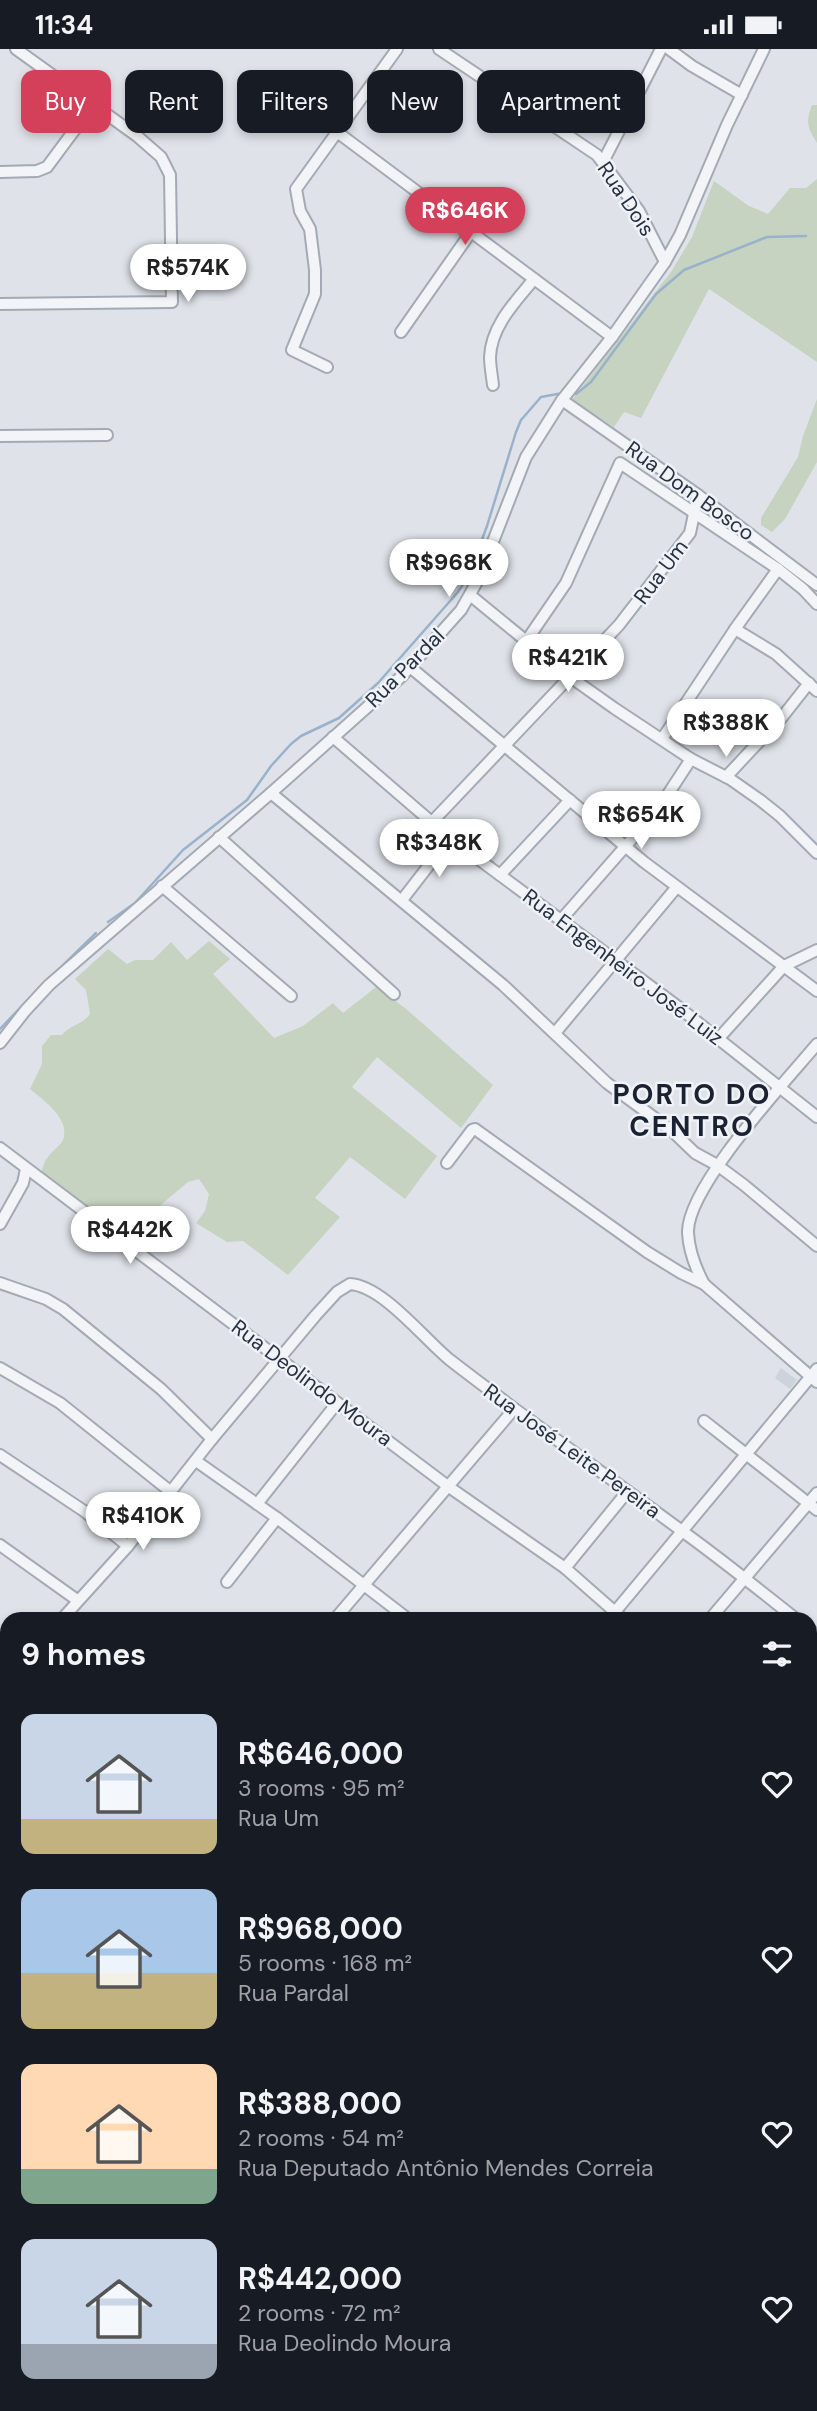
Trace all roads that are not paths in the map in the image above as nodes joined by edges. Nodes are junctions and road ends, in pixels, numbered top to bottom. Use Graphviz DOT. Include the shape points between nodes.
graph roads {
  1 [pos="16,49"];
  2 [pos="397,49"];
  3 [pos="439,49"];
  4 [pos="662,49"];
  5 [pos="669,49"];
  6 [pos="689,49"];
  7 [pos="764,49"];
  8 [pos="683,60"];
  9 [pos="45,70"];
  10 [pos="742,95"];
  11 [pos="353,110"];
  12 [pos="111,118"];
  13 [pos="72,133"];
  14 [pos="336,133"];
  15 [pos="338,133"];
  16 [pos="603,162"];
  17 [pos="0,172"];
  18 [pos="471,232"];
  19 [pos="665,262"];
  20 [pos="534,279"];
  21 [pos="0,304"];
  22 [pos="401,332"];
  23 [pos="612,337"];
  24 [pos="327,367"];
  25 [pos="493,385"];
  26 [pos="562,400"];
  27 [pos="107,435"];
  28 [pos="0,436"];
  29 [pos="698,495"];
  30 [pos="693,511"];
  31 [pos="778,569"];
  32 [pos="817,585"];
  33 [pos="471,595"];
  34 [pos="817,604"];
  35 [pos="735,629"];
  36 [pos="527,640"];
  37 [pos="410,667"];
  38 [pos="569,676"];
  39 [pos="813,687"];
  40 [pos="333,737"];
  41 [pos="662,739"];
  42 [pos="505,744"];
  43 [pos="691,759"];
  44 [pos="726,777"];
  45 [pos="271,793"];
  46 [pos="570,800"];
  47 [pos="432,823"];
  48 [pos="219,837"];
  49 [pos="450,838"];
  50 [pos="625,845"];
  51 [pos="817,853"];
  52 [pos="499,875"];
  53 [pos="162,886"];
  54 [pos="677,888"];
  55 [pos="402,900"];
  56 [pos="559,921"];
  57 [pos="817,950"];
  58 [pos="617,961"];
  59 [pos="784,966"];
  60 [pos="817,991"];
  61 [pos="394,994"];
  62 [pos="291,996"];
  63 [pos="555,1033"];
  64 [pos="719,1038"];
  65 [pos="0,1043"];
  66 [pos="817,1044"];
  67 [pos="780,1087"];
  68 [pos="817,1117"];
  69 [pos="0,1148"];
  70 [pos="447,1163"];
  71 [pos="717,1165"];
  72 [pos="26,1168"];
  73 [pos="0,1224"];
  74 [pos="817,1246"];
  75 [pos="0,1283"];
  76 [pos="704,1284"];
  77 [pos="280,1359"];
  78 [pos="0,1368"];
  79 [pos="815,1376"];
  80 [pos="337,1403"];
  81 [pos="514,1409"];
  82 [pos="704,1422"];
  83 [pos="212,1439"];
  84 [pos="747,1454"];
  85 [pos="0,1455"];
  86 [pos="196,1461"];
  87 [pos="449,1487"];
  88 [pos="171,1492"];
  89 [pos="627,1492"];
  90 [pos="817,1493"];
  91 [pos="257,1504"];
  92 [pos="813,1507"];
  93 [pos="277,1518"];
  94 [pos="683,1531"];
  95 [pos="0,1545"];
  96 [pos="128,1546"];
  97 [pos="565,1568"];
  98 [pos="744,1579"];
  99 [pos="227,1582"];
  100 [pos="365,1584"];
  101 [pos="77,1600"];
  102 [pos="68,1612"];
  103 [pos="341,1612"];
  104 [pos="399,1612"];
  105 [pos="611,1612"];
  106 [pos="618,1612"];
  107 [pos="716,1612"];
  108 [pos="787,1612"];
  1 -- 9 [label="street"];
  2 -- 11 [label="street"];
  3 -- 16 [label="street, Rua Dois" via="586,146"];
  4 -- 16 [label="street"];
  5 -- 8 [label="street"];
  6 -- 8 [label="street"];
  7 -- 10 [label="street, Rua Pardal"];
  8 -- 10 [label="street"];
  10 -- 19 [label="street, Rua Pardal"];
  12 -- 21 [label="street" via="162,157 170,175 173,302"];
  13 -- 17 [label="street" via="47,167"];
  14 -- 24 [label="street" via="296,189 310,229 315,294 292,350"];
  15 -- 18 [label="street"];
  16 -- 19 [label="street, Rua Dois" via="639,211"];
  18 -- 20 [label="street"];
  18 -- 22 [label="street"];
  19 -- 23 [label="street, Rua Pardal"];
  20 -- 23 [label="street"];
  20 -- 25 [label="street" via="494,334 490,355"];
  23 -- 26 [label="street, Rua Pardal"];
  26 -- 29 [label="street, Rua Dom Bosco"];
  26 -- 33 [label="street, Rua Pardal" via="526,457"];
  27 -- 28 [label="street"];
  29 -- 30 [label="street, Rua Um"];
  29 -- 32 [label="street, Rua Dom Bosco"];
  30 -- 31 [label="street"];
  30 -- 36 [label="street" via="620,463 566,583"];
  30 -- 38 [label="street, Rua Um" via="690,533 649,589"];
  31 -- 34 [label="street"];
  31 -- 35 [label="street"];
  33 -- 36 [label="street"];
  33 -- 37 [label="street, Rua Pardal"];
  35 -- 39 [label="street" via="776,654"];
  35 -- 41 [label="street"];
  36 -- 38 [label="street"];
  37 -- 40 [label="street, Rua Pardal"];
  37 -- 42 [label="street"];
  38 -- 41 [label="street"];
  38 -- 42 [label="street, Rua Um"];
  39 -- 44 [label="street"];
  40 -- 45 [label="street, Rua Pardal"];
  40 -- 47 [label="street, Rua Engenheiro José Luiz"];
  41 -- 43 [label="street"];
  42 -- 46 [label="street"];
  42 -- 47 [label="street, Rua Um"];
  43 -- 44 [label="street"];
  43 -- 50 [label="street" via="659,808"];
  44 -- 51 [label="street" via="780,816"];
  45 -- 48 [label="street, Rua Pardal"];
  45 -- 55 [label="street"];
  46 -- 50 [label="street"];
  46 -- 52 [label="street"];
  47 -- 49 [label="street, Rua Engenheiro José Luiz"];
  48 -- 53 [label="street, Rua Pardal"];
  48 -- 61 [label="street"];
  49 -- 52 [label="street, Rua Engenheiro José Luiz"];
  49 -- 55 [label="street"];
  50 -- 54 [label="street"];
  50 -- 56 [label="street"];
  52 -- 56 [label="street, Rua Engenheiro José Luiz"];
  53 -- 62 [label="street"];
  53 -- 65 [label="street, Rua Pardal" via="49,985"];
  54 -- 58 [label="street"];
  54 -- 59 [label="street"];
  55 -- 63 [label="street"];
  56 -- 58 [label="street, Rua Engenheiro José Luiz"];
  57 -- 59 [label="street"];
  58 -- 63 [label="street"];
  58 -- 64 [label="street, Rua Engenheiro José Luiz"];
  59 -- 60 [label="street"];
  59 -- 64 [label="street"];
  63 -- 71 [label="street" via="607,1083 695,1153"];
  64 -- 67 [label="street, Rua Engenheiro José Luiz"];
  66 -- 67 [label="street"];
  67 -- 68 [label="street, Rua Engenheiro José Luiz"];
  67 -- 71 [label="street"];
  69 -- 72 [label="street, Rua Deolindo Moura"];
  70 -- 76 [label="street" via="475,1128 647,1252"];
  71 -- 74 [label="street"];
  71 -- 76 [label="street" via="692,1211 688,1232"];
  72 -- 73 [label="street" via="23,1183"];
  72 -- 77 [label="street, Rua Deolindo Moura"];
  75 -- 83 [label="street" via="64,1309 161,1389"];
  76 -- 79 [label="street"];
  77 -- 80 [label="street, Rua Deolindo Moura"];
  77 -- 81 [label="street, Rua José Leite Pereira" via="342,1288 363,1286"];
  77 -- 83 [label="street"];
  78 -- 88 [label="street" via="60,1403"];
  79 -- 84 [label="street"];
  80 -- 87 [label="street, Rua Deolindo Moura"];
  80 -- 91 [label="street"];
  81 -- 87 [label="street"];
  81 -- 89 [label="street, Rua José Leite Pereira"];
  82 -- 84 [label="street"];
  83 -- 86 [label="street"];
  84 -- 92 [label="street"];
  84 -- 94 [label="street"];
  85 -- 96 [label="street"];
  86 -- 88 [label="street"];
  86 -- 91 [label="street"];
  87 -- 97 [label="street, Rua Deolindo Moura"];
  87 -- 100 [label="street"];
  88 -- 96 [label="street"];
  89 -- 94 [label="street, Rua José Leite Pereira"];
  89 -- 97 [label="street"];
  90 -- 92 [label="street"];
  91 -- 93 [label="street"];
  92 -- 98 [label="street"];
  93 -- 99 [label="street"];
  93 -- 100 [label="street"];
  94 -- 98 [label="street, Rua José Leite Pereira"];
  94 -- 106 [label="street"];
  95 -- 101 [label="street"];
  96 -- 101 [label="street"];
  97 -- 105 [label="street, Rua Deolindo Moura"];
  98 -- 107 [label="street"];
  98 -- 108 [label="street, Rua José Leite Pereira"];
  100 -- 103 [label="street"];
  100 -- 104 [label="street"];
  101 -- 102 [label="street"];
}
